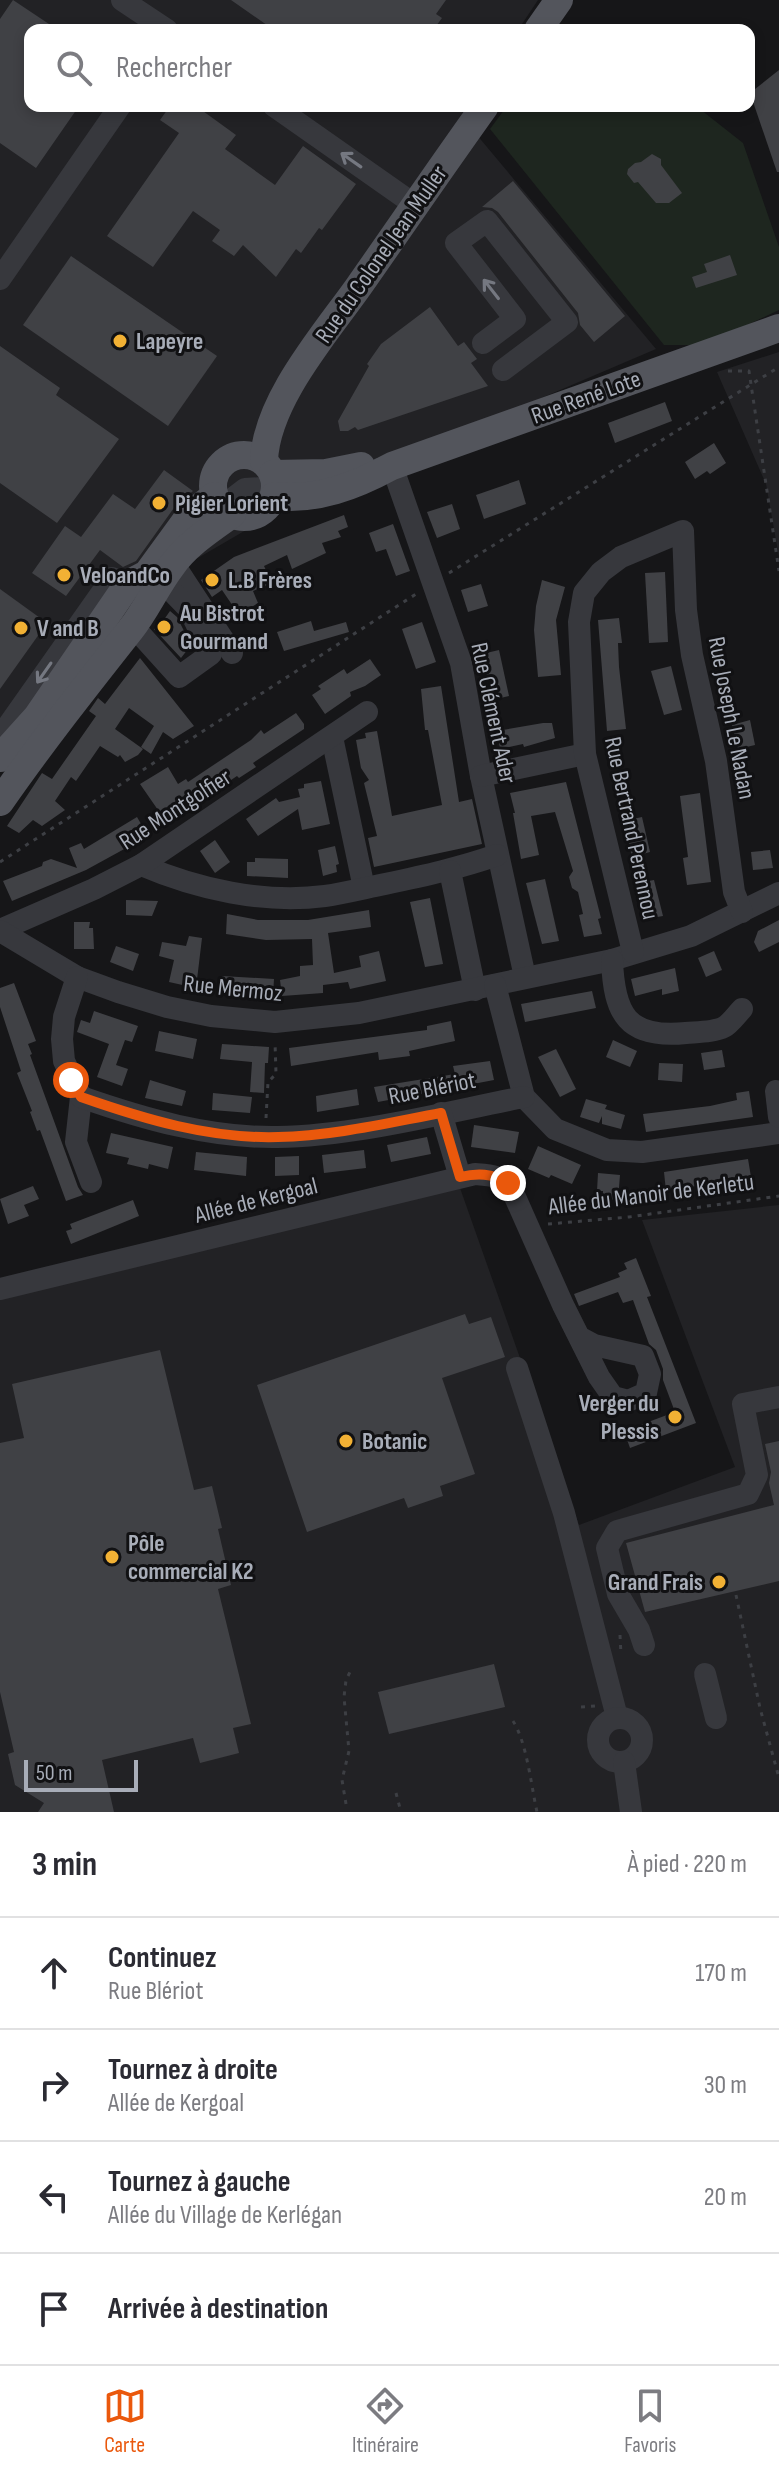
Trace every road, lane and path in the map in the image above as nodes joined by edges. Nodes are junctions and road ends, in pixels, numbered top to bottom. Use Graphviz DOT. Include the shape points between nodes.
graph roads {
  1 [pos="122,0"];
  2 [pos="559,0"];
  3 [pos="158,24"];
  4 [pos="542,24"];
  5 [pos="116,112"];
  6 [pos="283,112"];
  7 [pos="481,112"];
  8 [pos="415,205"];
  9 [pos="0,279"];
  10 [pos="779,328"];
  11 [pos="483,343"];
  12 [pos="721,349"];
  13 [pos="779,367"];
  14 [pos="503,370"];
  15 [pos="750,386"];
  16 [pos="392,466"];
  17 [pos="264,476"];
  18 [pos="222,506"];
  19 [pos="683,531"];
  20 [pos="779,571"];
  21 [pos="167,572"];
  22 [pos="433,583"];
  23 [pos="128,584"];
  24 [pos="133,626"];
  25 [pos="232,653"];
  26 [pos="367,712"];
  27 [pos="53,715"];
  28 [pos="0,737"];
  29 [pos="332,737"];
  30 [pos="34,751"];
  31 [pos="585,754"];
  32 [pos="0,758"];
  33 [pos="481,776"];
  34 [pos="0,783"];
  35 [pos="0,802"];
  36 [pos="497,855"];
  37 [pos="0,862"];
  38 [pos="141,865"];
  39 [pos="450,871"];
  40 [pos="364,888"];
  41 [pos="779,893"];
  42 [pos="742,912"];
  43 [pos="0,930"];
  44 [pos="623,956"];
  45 [pos="77,977"];
  46 [pos="525,977"];
  47 [pos="485,987"];
  48 [pos="742,1009"];
  49 [pos="275,1022"];
  50 [pos="776,1091"];
  51 [pos="81,1097"];
  52 [pos="524,1097"];
  53 [pos="441,1113"];
  54 [pos="779,1117"];
  55 [pos="779,1133"];
  56 [pos="266,1137"];
  57 [pos="460,1177"];
  58 [pos="91,1182"];
  59 [pos="779,1196"];
  60 [pos="528,1226"];
  61 [pos="0,1289"];
  62 [pos="579,1337"];
  63 [pos="517,1368"];
  64 [pos="779,1397"];
  65 [pos="736,1595"];
  66 [pos="644,1645"];
  67 [pos="351,1670"];
  68 [pos="705,1674"];
  69 [pos="617,1717"];
  70 [pos="716,1718"];
  71 [pos="513,1721"];
  72 [pos="624,1762"];
  73 [pos="779,1778"];
  74 [pos="396,1793"];
  75 [pos="346,1804"];
  76 [pos="401,1812"];
  77 [pos="537,1812"];
  78 [pos="631,1812"];
  1 -- 3 [label="street"];
  2 -- 4 [label="main road"];
  5 -- 9 [label="street"];
  8 -- 6 [label="street, one-way"];
  7 -- 8 [label="main road, Rue du Colonel Jean Muller"];
  8 -- 17 [label="main road, Rue du Colonel Jean Muller" via="280,404 248,438"];
  10 -- 12 [label="main road, Rue René Lote"];
  11 -- 14 [label="street, one-way" via="515,319 456,243 487,221 567,322"];
  12 -- 15 [label="path" via="727,371 749,371"];
  12 -- 16 [label="main road, Rue René Lote"];
  13 -- 15 [label="path"];
  15 -- 20 [label="path"];
  15 -- 22 [label="path"];
  16 -- 17 [label="main road, Rue René Lote" via="375,461 326,473"];
  16 -- 22 [label="street, Rue Clément Ader"];
  17 -- 18 [label="main road" via="267,507 244,517"];
  17 -- 18 [label="main road" via="225,460 213,483"];
  18 -- 21 [label="main road" via="204,534"];
  18 -- 23 [label="main road" via="190,515 147,574"];
  18 -- 27 [label="street" via="178,543"];
  19 -- 31 [label="street, Rue Bertrand Perennou" via="621,557 584,593 579,622"];
  19 -- 42 [label="street, Rue Joseph Le Nadan" via="692,655 716,761 734,892"];
  21 -- 24 [label="main road"];
  21 -- 24 [label="street" via="211,654 179,677"];
  21 -- 25 [label="street"];
  22 -- 33 [label="street, Rue Clément Ader" via="461,663"];
  22 -- 37 [label="path"];
  23 -- 28 [label="street, one-way" via="112,578"];
  23 -- 32 [label="main road" via="37,717"];
  24 -- 30 [label="main road"];
  26 -- 29 [label="street, Rue Montgolfier"];
  27 -- 30 [label="street"];
  27 -- 34 [label="street"];
  29 -- 38 [label="street, Rue Montgolfier"];
  29 -- 40 [label="street"];
  30 -- 35 [label="main road"];
  31 -- 33 [label="street"];
  31 -- 44 [label="street, Rue Bertrand Perennou"];
  33 -- 36 [label="street, Rue Clément Ader"];
  36 -- 39 [label="street"];
  36 -- 46 [label="street, Rue Clément Ader"];
  38 -- 40 [label="street" via="217,890 272,897"];
  38 -- 43 [label="street, Rue Montgolfier"];
  39 -- 40 [label="street"];
  39 -- 47 [label="street"];
  41 -- 42 [label="street, Rue Mermoz"];
  42 -- 44 [label="street, Rue Mermoz" via="691,936"];
  43 -- 45 [label="street, Rue Mermoz"];
  44 -- 46 [label="street, Rue Mermoz"];
  44 -- 48 [label="street, Rue Bertrand Perennou" via="613,990 622,1012 639,1030 667,1035 724,1027"];
  45 -- 49 [label="street, Rue Mermoz" via="167,1007"];
  45 -- 51 [label="street" via="62,1039 64,1061"];
  46 -- 47 [label="street, Rue Mermoz"];
  47 -- 49 [label="street, Rue Mermoz" via="359,1013"];
  47 -- 52 [label="street"];
  49 -- 56 [label="path" via="276,1074 268,1082"];
  50 -- 54 [label="street"];
  51 -- 56 [label="street, Rue Blériot" via="208,1133"];
  51 -- 58 [label="street" via="76,1142"];
  52 -- 53 [label="street, Rue Blériot"];
  52 -- 55 [label="street" via="555,1129 623,1152"];
  53 -- 56 [label="street, Rue Blériot" via="335,1133"];
  53 -- 57 [label="street"];
  57 -- 60 [label="street, Allée de Kergoal" via="493,1175 508,1183"];
  57 -- 61 [label="street, Allée de Kergoal"];
  59 -- 60 [label="path, Allée du Manoir de Kerletu"];
  60 -- 62 [label="street, Allée de Kergoal"];
  63 -- 69 [label="street" via="564,1513"];
  64 -- 66 [label="street" via="743,1404 757,1475 748,1494 617,1531 607,1548 618,1594"];
  65 -- 73 [label="path"];
  67 -- 75 [label="path" via="344,1697"];
  68 -- 70 [label="street"];
  69 -- 72 [label="street" via="634,1721 643,1736 638,1753"];
  69 -- 72 [label="street" via="604,1723 598,1742 604,1755"];
  71 -- 77 [label="path" via="528,1762"];
  72 -- 78 [label="street"];
  74 -- 76 [label="path"];
}
